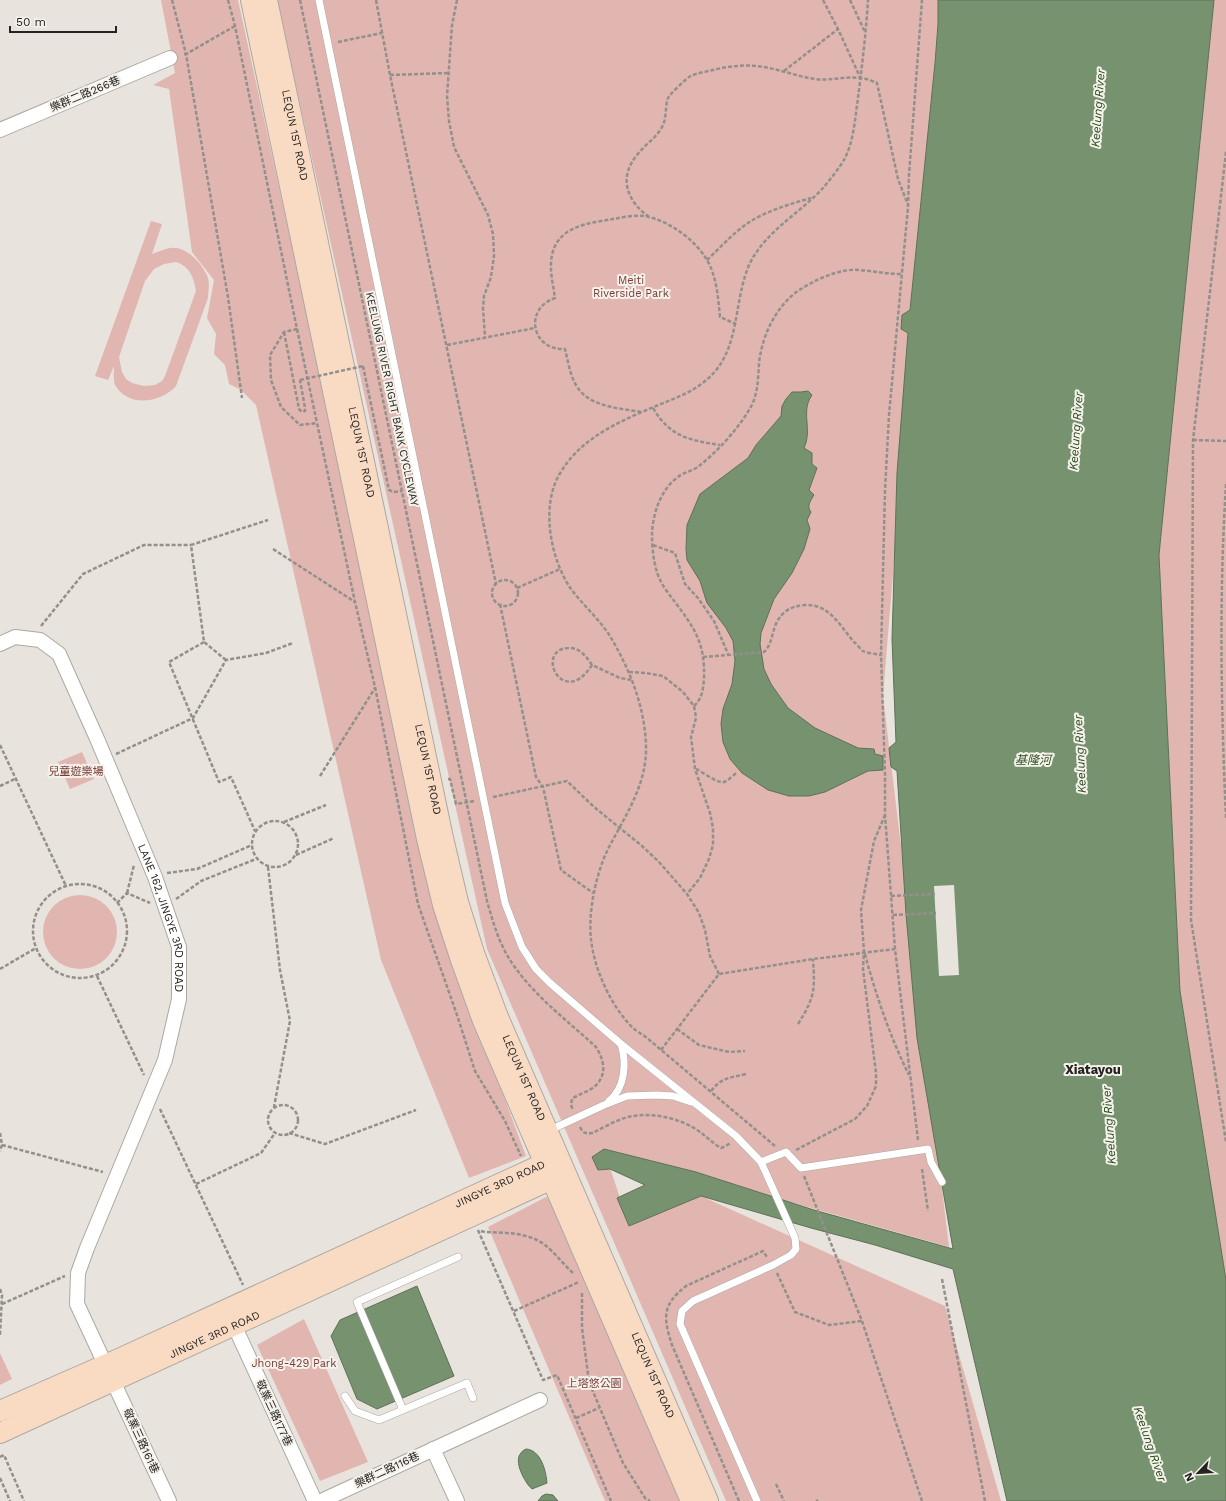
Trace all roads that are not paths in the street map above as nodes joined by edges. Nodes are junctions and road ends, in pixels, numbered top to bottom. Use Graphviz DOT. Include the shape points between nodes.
graph roads {
  1 [pos="251,0"];
  2 [pos="267,0"];
  3 [pos="319,0"];
  4 [pos="170,58"];
  5 [pos="1,127"];
  6 [pos="0,644"];
  7 [pos="621,1044"];
  8 [pos="698,1104"];
  9 [pos="604,1105"];
  10 [pos="541,1135"];
  11 [pos="762,1162"];
  12 [pos="553,1169"];
  13 [pos="942,1182"];
  14 [pos="458,1257"];
  15 [pos="234,1326"];
  16 [pos="109,1373"];
  17 [pos="345,1396"];
  18 [pos="473,1398"];
  19 [pos="540,1400"];
  20 [pos="403,1410"];
  21 [pos="0,1411"];
  22 [pos="0,1433"];
  23 [pos="433,1449"];
  24 [pos="169,1501"];
  25 [pos="315,1501"];
  26 [pos="321,1501"];
  27 [pos="457,1501"];
  28 [pos="691,1501"];
  29 [pos="708,1501"];
  30 [pos="757,1501"];
  1 -- 10 [label="main road, LEQUN 1ST ROAD" via="423,823 443,905 483,1021"];
  2 -- 10 [label="main road, LEQUN 1ST ROAD" via="458,902 474,953"];
  3 -- 7 [label="lane" via="505,903 522,947 536,969"];
  4 -- 5 [label="street, 樂群二路266巷"];
  6 -- 16 [label="street, LANE 162, JINGYE 3RD ROAD" via="15,637 40,640 59,654 155,877 158,905 179,947 179,999 165,1060 78,1273 77,1304"];
  7 -- 8 [label="lane"];
  7 -- 9 [label="lane" via="625,1059 622,1080 614,1096"];
  8 -- 9 [label="lane" via="673,1096 657,1095 627,1096"];
  8 -- 11 [label="lane"];
  9 -- 10 [label="lane"];
  10 -- 12 [label="main road, LEQUN 1ST ROAD"];
  11 -- 13 [label="lane" via="786,1152 801,1168 928,1149 931,1162"];
  11 -- 30 [label="lane" via="795,1238 796,1249 791,1255 773,1265 693,1301 682,1311 680,1324"];
  12 -- 15 [label="main road, JINGYE 3RD ROAD"];
  12 -- 16 [label="main road, JINGYE 3RD ROAD"];
  12 -- 28 [label="main road, LEQUN 1ST ROAD"];
  12 -- 29 [label="main road, LEQUN 1ST ROAD"];
  14 -- 20 [label="lane" via="357,1302"];
  15 -- 16 [label="main road, JINGYE 3RD ROAD"];
  15 -- 25 [label="street, 敬業三路177巷"];
  16 -- 21 [label="main road, JINGYE 3RD ROAD"];
  16 -- 22 [label="main road, JINGYE 3RD ROAD"];
  16 -- 24 [label="street, 敬業三路161巷"];
  17 -- 20 [label="lane" via="355,1411 379,1420"];
  18 -- 20 [label="lane" via="467,1383"];
  19 -- 23 [label="street, 樂群二路116巷"];
  23 -- 26 [label="street, 樂群二路116巷"];
  23 -- 27 [label="street"];
}
